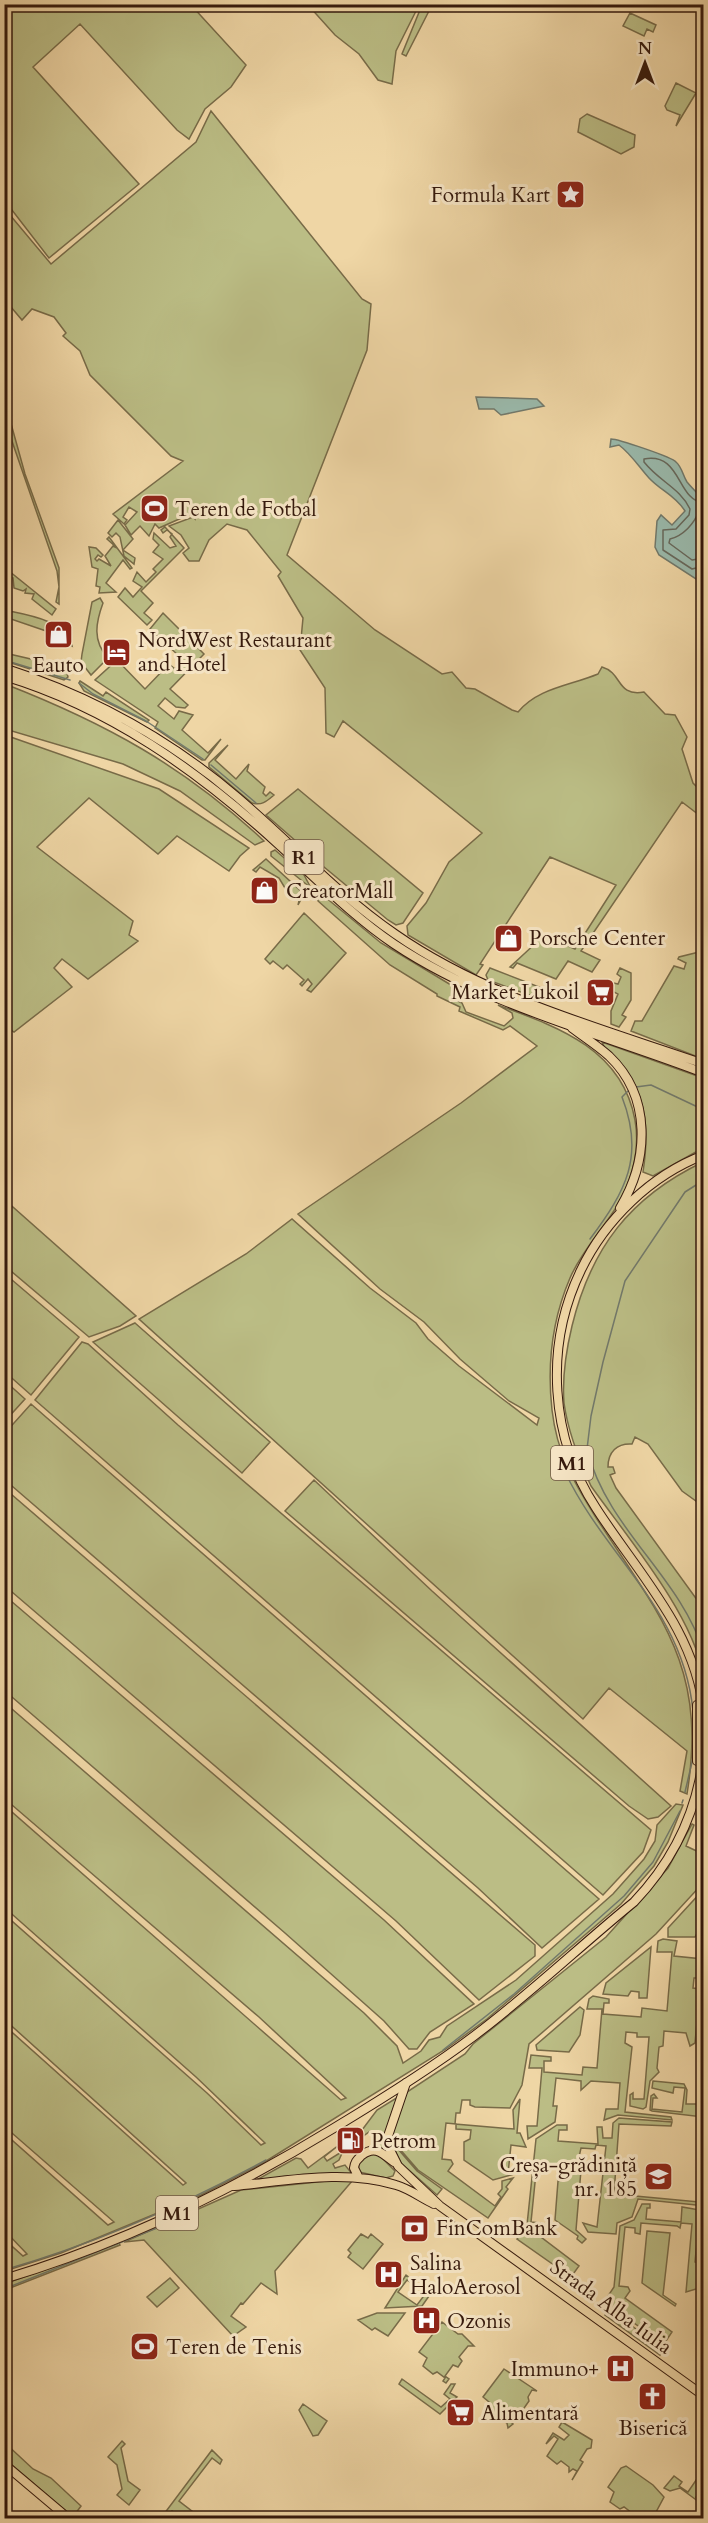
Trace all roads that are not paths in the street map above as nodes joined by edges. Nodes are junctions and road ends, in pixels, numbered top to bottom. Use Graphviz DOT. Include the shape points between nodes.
graph roads {
  1 [pos="4,668"];
  2 [pos="4,676"];
  3 [pos="564,1023"];
  4 [pos="610,1035"];
  5 [pos="704,1064"];
  6 [pos="704,1072"];
  7 [pos="704,1155"];
  8 [pos="615,1217"];
  9 [pos="699,1687"];
  10 [pos="704,1698"];
  11 [pos="704,1714"];
  12 [pos="704,1752"];
  13 [pos="702,1782"];
  14 [pos="658,1874"];
  15 [pos="612,1920"];
  16 [pos="406,2083"];
  17 [pos="397,2165"];
  18 [pos="359,2178"];
  19 [pos="385,2182"];
  20 [pos="234,2186"];
  21 [pos="440,2206"];
  22 [pos="4,2279"];
  23 [pos="704,2396"];
  24 [pos="4,2464"];
  25 [pos="68,2518"];
  1 -- 4 [label="highway, R1" via="97,704 164,742 218,781 368,914 419,951 477,982"];
  2 -- 3 [label="highway, R1" via="101,715 168,754 231,801 353,912 425,964 476,989"];
  3 -- 4 [label="highway, R1"];
  3 -- 8 [label="highway" via="616,1065 629,1083 640,1113 643,1135 639,1163 628,1196"];
  4 -- 5 [label="highway, R1"];
  4 -- 6 [label="highway, R1"];
  7 -- 8 [label="highway, M1" via="660,1179"];
  8 -- 9 [label="highway, M1" via="585,1261 563,1318 557,1366 560,1419 581,1483 672,1616"];
  9 -- 10 [label="highway, M1"];
  9 -- 11 [label="highway, M1"];
  9 -- 13 [label="highway, M1"];
  9 -- 15 [label="highway, M1" via="698,1757 682,1820 655,1870"];
  12 -- 13 [label="highway, M1"];
  13 -- 14 [label="highway, M1" via="684,1831"];
  13 -- 14 [label="highway, M1" via="687,1829 672,1858"];
  13 -- 15 [label="highway, M1" via="668,1855"];
  14 -- 15 [label="highway, M1"];
  15 -- 16 [label="highway, M1" via="502,2014"];
  16 -- 17 [label="main road" via="389,2129 388,2143"];
  16 -- 20 [label="highway, M1"];
  17 -- 18 [label="main road" via="378,2151 369,2150 355,2161"];
  17 -- 19 [label="main road" via="398,2175"];
  17 -- 21 [label="main road, Strada Alba Iulia"];
  18 -- 19 [label="main road, Strada Alba Iulia"];
  18 -- 20 [label="main road, Strada Alba Iulia"];
  19 -- 21 [label="main road, Strada Alba Iulia"];
  20 -- 22 [label="highway, M1" via="100,2246"];
  21 -- 23 [label="main road, Strada Alba Iulia"];
  24 -- 25 [label="main road"];
}
